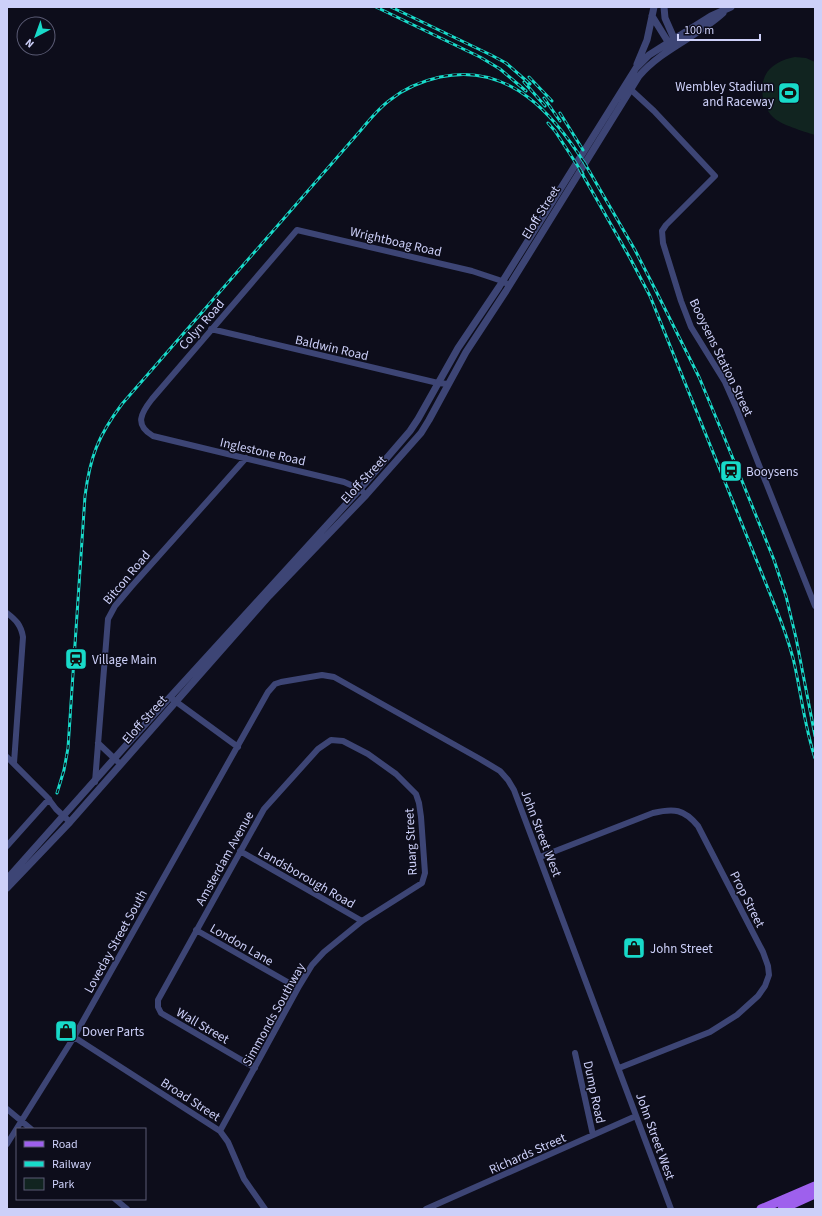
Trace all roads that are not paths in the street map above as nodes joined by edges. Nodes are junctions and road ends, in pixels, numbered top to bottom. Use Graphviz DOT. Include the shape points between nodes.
graph roads {
  1 [pos="654,7"];
  2 [pos="664,7"];
  3 [pos="728,8"];
  4 [pos="652,16"];
  5 [pos="673,44"];
  6 [pos="636,68"];
  7 [pos="627,87"];
  8 [pos="551,211"];
  9 [pos="297,230"];
  10 [pos="500,284"];
  11 [pos="508,288"];
  12 [pos="471,328"];
  13 [pos="211,329"];
  14 [pos="479,332"];
  15 [pos="438,383"];
  16 [pos="448,384"];
  17 [pos="153,436"];
  18 [pos="246,458"];
  19 [pos="360,489"];
  20 [pos="366,495"];
  21 [pos="305,554"];
  22 [pos="815,606"];
  23 [pos="7,612"];
  24 [pos="173,700"];
  25 [pos="343,741"];
  26 [pos="98,743"];
  27 [pos="238,747"];
  28 [pos="7,757"];
  29 [pos="118,761"];
  30 [pos="14,763"];
  31 [pos="95,782"];
  32 [pos="48,798"];
  33 [pos="65,815"];
  34 [pos="71,820"];
  35 [pos="7,846"];
  36 [pos="240,851"];
  37 [pos="540,857"];
  38 [pos="17,873"];
  39 [pos="7,879"];
  40 [pos="422,883"];
  41 [pos="7,888"];
  42 [pos="362,921"];
  43 [pos="196,930"];
  44 [pos="298,988"];
  45 [pos="161,1013"];
  46 [pos="74,1037"];
  47 [pos="575,1053"];
  48 [pos="255,1068"];
  49 [pos="619,1068"];
  50 [pos="7,1109"];
  51 [pos="636,1116"];
  52 [pos="22,1121"];
  53 [pos="17,1128"];
  54 [pos="30,1128"];
  55 [pos="16,1130"];
  56 [pos="220,1131"];
  57 [pos="593,1135"];
  58 [pos="7,1144"];
  59 [pos="815,1186"];
  60 [pos="815,1194"];
  61 [pos="116,1200"];
  62 [pos="127,1209"];
  63 [pos="265,1209"];
  64 [pos="426,1209"];
  65 [pos="671,1209"];
  66 [pos="761,1209"];
  67 [pos="782,1209"];
  1 -- 4 [label="street"];
  2 -- 5 [label="street"];
  3 -- 5 [label="street" via="714,21"];
  4 -- 5 [label="street"];
  4 -- 6 [label="street" via="647,40"];
  5 -- 6 [label="street, Eloff Street" via="649,55"];
  5 -- 7 [label="street, Eloff Street"];
  6 -- 7 [label="street, Eloff Street"];
  7 -- 8 [label="street, Eloff Street" via="575,179"];
  7 -- 8 [label="street, Eloff Street" via="568,175"];
  7 -- 22 [label="street, Booysens Station Street" via="654,111 715,176 666,225 662,231 663,243 688,318 703,348 725,382"];
  8 -- 10 [label="street, Eloff Street"];
  8 -- 11 [label="street, Eloff Street"];
  9 -- 10 [label="street, Wrightboag Road" via="455,266 489,276"];
  9 -- 13 [label="street, Colyn Road"];
  10 -- 11 [label="street, Wrightboag Road"];
  10 -- 12 [label="street, Eloff Street"];
  11 -- 14 [label="street, Eloff Street"];
  12 -- 14 [label="street"];
  12 -- 15 [label="street, Eloff Street"];
  13 -- 15 [label="street, Baldwin Road"];
  13 -- 17 [label="street, Colyn Road" via="141,416 143,428"];
  14 -- 16 [label="street, Eloff Street"];
  15 -- 16 [label="street, Baldwin Road"];
  15 -- 19 [label="street, Eloff Street" via="410,431"];
  16 -- 20 [label="street, Eloff Street" via="421,433"];
  17 -- 18 [label="street, Inglestone Road"];
  18 -- 19 [label="street, Inglestone Road" via="344,482"];
  18 -- 26 [label="street, Bitcon Road" via="131,586 110,613"];
  19 -- 20 [label="street, Inglestone Road"];
  19 -- 21 [label="street, Eloff Street"];
  20 -- 21 [label="street, Eloff Street"];
  21 -- 24 [label="street, Eloff Street"];
  23 -- 30 [label="street" via="17,621 23,637"];
  24 -- 27 [label="street"];
  24 -- 29 [label="street, Eloff Street"];
  25 -- 36 [label="street, Amsterdam Avenue" via="331,740 318,749 264,809"];
  25 -- 40 [label="street, Ruarg Street" via="384,764 416,794 419,802 425,873"];
  26 -- 29 [label="street"];
  26 -- 31 [label="street, Bitcon Road"];
  27 -- 37 [label="street, John Street West" via="264,697 275,684 322,675 334,677 500,771 514,790"];
  27 -- 46 [label="street, Loveday Street South"];
  28 -- 30 [label="street"];
  29 -- 31 [label="street, Eloff Street"];
  29 -- 34 [label="street, Eloff Street"];
  30 -- 32 [label="street"];
  31 -- 33 [label="street, Eloff Street"];
  32 -- 33 [label="street"];
  32 -- 35 [label="street"];
  33 -- 34 [label="street"];
  33 -- 38 [label="street, Eloff Street"];
  34 -- 38 [label="street, Eloff Street"];
  36 -- 42 [label="street, Landsborough Road"];
  36 -- 43 [label="street, Amsterdam Avenue"];
  37 -- 49 [label="street, John Street West"];
  37 -- 49 [label="street, Prop Street" via="653,813 665,810 684,813 698,826 763,952 769,975 765,986 737,1016 710,1032"];
  38 -- 39 [label="street, Eloff Street"];
  38 -- 41 [label="street, Eloff Street"];
  40 -- 42 [label="street, Simmonds Southway"];
  42 -- 44 [label="street, Simmonds Southway" via="318,958"];
  43 -- 44 [label="street, London Lane"];
  43 -- 45 [label="street, Amsterdam Avenue" via="159,997 157,1003"];
  44 -- 48 [label="street, Simmonds Southway"];
  45 -- 48 [label="street, Wall Street"];
  46 -- 52 [label="street, Loveday Street South"];
  46 -- 56 [label="street, Broad Street"];
  47 -- 57 [label="street, Dump Road"];
  48 -- 56 [label="street, Simmonds Southway"];
  49 -- 51 [label="street, John Street West"];
  50 -- 52 [label="street"];
  51 -- 57 [label="street, Richards Street"];
  51 -- 65 [label="street, John Street West"];
  52 -- 53 [label="street, Loveday Street South"];
  52 -- 54 [label="street"];
  55 -- 58 [label="street, Loveday Street South"];
  56 -- 63 [label="street, Broad Street" via="228,1142 244,1179"];
  57 -- 64 [label="street, Richards Street"];
  59 -- 66 [label="main road"];
  60 -- 67 [label="main road"];
  61 -- 62 [label="street"];
}
